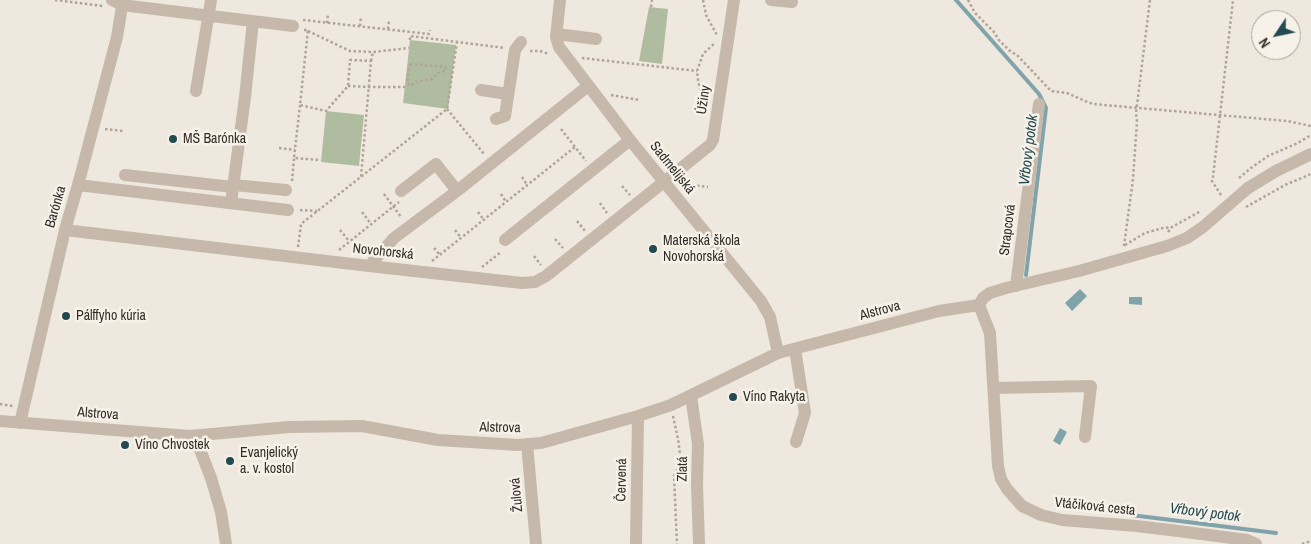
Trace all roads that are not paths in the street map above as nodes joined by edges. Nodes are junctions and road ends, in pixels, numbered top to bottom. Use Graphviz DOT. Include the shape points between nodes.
graph roads {
  1 [pos="211,0"];
  2 [pos="560,0"];
  3 [pos="734,0"];
  4 [pos="772,0"];
  5 [pos="119,2"];
  6 [pos="792,2"];
  7 [pos="209,15"];
  8 [pos="253,21"];
  9 [pos="298,25"];
  10 [pos="557,34"];
  11 [pos="596,39"];
  12 [pos="518,46"];
  13 [pos="588,86"];
  14 [pos="481,90"];
  15 [pos="196,91"];
  16 [pos="508,94"];
  17 [pos="1039,104"];
  18 [pos="496,120"];
  19 [pos="630,140"];
  20 [pos="1311,154"];
  21 [pos="125,174"];
  22 [pos="664,182"];
  23 [pos="78,185"];
  24 [pos="234,186"];
  25 [pos="286,190"];
  26 [pos="457,191"];
  27 [pos="400,196"];
  28 [pos="231,204"];
  29 [pos="288,210"];
  30 [pos="65,230"];
  31 [pos="506,244"];
  32 [pos="369,266"];
  33 [pos="1016,286"];
  34 [pos="979,305"];
  35 [pos="794,349"];
  36 [pos="778,353"];
  37 [pos="994,388"];
  38 [pos="691,396"];
  39 [pos="638,416"];
  40 [pos="0,421"];
  41 [pos="20,423"];
  42 [pos="190,436"];
  43 [pos="1085,437"];
  44 [pos="796,442"];
  45 [pos="527,444"];
  46 [pos="226,544"];
  47 [pos="536,544"];
  48 [pos="636,544"];
  49 [pos="699,544"];
  50 [pos="1256,544"];
  1 -- 7 [label="street"];
  2 -- 10 [label="street, Sadmelijská"];
  3 -- 22 [label="street, Úžiny" via="713,140"];
  4 -- 6 [label="street"];
  5 -- 7 [label="street"];
  5 -- 23 [label="street, Barónka" via="117,37"];
  7 -- 8 [label="street"];
  7 -- 15 [label="street"];
  8 -- 9 [label="street"];
  8 -- 24 [label="street"];
  10 -- 11 [label="street"];
  10 -- 13 [label="street, Sadmelijská" via="559,47"];
  12 -- 16 [label="street"];
  13 -- 19 [label="street, Sadmelijská"];
  13 -- 26 [label="street"];
  14 -- 16 [label="street"];
  16 -- 18 [label="street" via="505,116"];
  17 -- 33 [label="street, Strapcová"];
  19 -- 22 [label="street, Sadmelijská"];
  19 -- 31 [label="street"];
  20 -- 33 [label="street" via="1248,188 1187,238 1079,271"];
  21 -- 24 [label="street"];
  22 -- 32 [label="street, Novohorská" via="535,282"];
  22 -- 36 [label="street, Sadmelijská" via="761,301 770,317"];
  23 -- 28 [label="street"];
  23 -- 30 [label="street, Barónka"];
  24 -- 25 [label="street"];
  24 -- 28 [label="street"];
  26 -- 27 [label="street" via="440,161"];
  26 -- 32 [label="street" via="394,238"];
  28 -- 29 [label="street"];
  30 -- 32 [label="street, Novohorská"];
  30 -- 41 [label="street, Barónka"];
  33 -- 34 [label="street" via="990,293"];
  34 -- 35 [label="street, Alstrova" via="939,311"];
  34 -- 37 [label="street, Vtáčiková cesta" via="990,333"];
  35 -- 36 [label="street, Alstrova"];
  35 -- 44 [label="street" via="805,413"];
  36 -- 38 [label="street, Alstrova"];
  37 -- 43 [label="street" via="1091,386"];
  37 -- 50 [label="street, Vtáčiková cesta" via="997,456 1002,479 1022,506 1062,520 1170,530 1247,540"];
  38 -- 39 [label="street, Alstrova"];
  38 -- 49 [label="street, Zlatá" via="698,444"];
  39 -- 45 [label="street, Alstrova"];
  39 -- 48 [label="street, Červená"];
  40 -- 41 [label="street, Alstrova"];
  41 -- 42 [label="street, Alstrova"];
  42 -- 45 [label="street, Alstrova" via="290,426 362,426 438,440"];
  42 -- 46 [label="street" via="199,447 211,478"];
  45 -- 47 [label="street, Žulová"];
}
